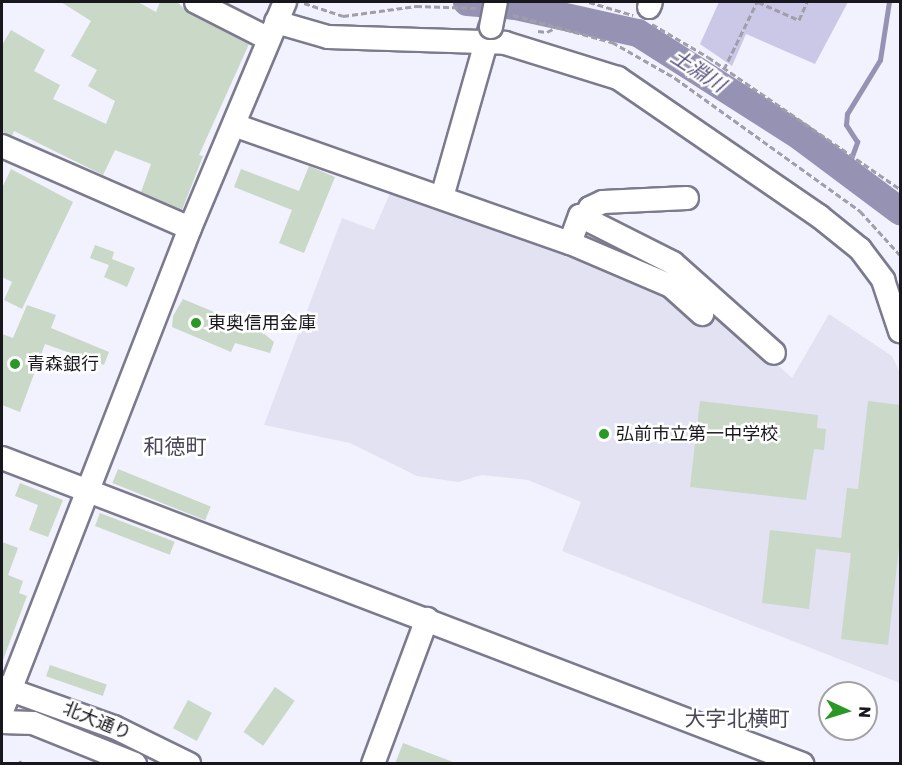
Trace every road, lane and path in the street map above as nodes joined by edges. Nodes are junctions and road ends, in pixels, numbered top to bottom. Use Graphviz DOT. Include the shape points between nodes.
graph roads {
  1 [pos="196,2"];
  2 [pos="496,2"];
  3 [pos="589,2"];
  4 [pos="757,2"];
  5 [pos="807,2"];
  6 [pos="646,11"];
  7 [pos="279,17"];
  8 [pos="561,25"];
  9 [pos="547,32"];
  10 [pos="489,35"];
  11 [pos="724,69"];
  12 [pos="234,124"];
  13 [pos="2,146"];
  14 [pos="900,189"];
  15 [pos="442,197"];
  16 [pos="687,198"];
  17 [pos="585,218"];
  18 [pos="190,228"];
  19 [pos="570,243"];
  20 [pos="702,314"];
  21 [pos="900,331"];
  22 [pos="774,353"];
  23 [pos="2,458"];
  24 [pos="88,490"];
  25 [pos="427,619"];
  26 [pos="6,688"];
  27 [pos="2,711"];
  28 [pos="2,722"];
  29 [pos="135,764"];
  30 [pos="189,764"];
  31 [pos="373,764"];
  32 [pos="802,764"];
  1 -- 7 [label="street"];
  2 -- 10 [label="street, bridge"];
  3 -- 6 [label="path"];
  4 -- 5 [label="path" via="799,20"];
  4 -- 11 [label="path"];
  6 -- 11 [label="path"];
  7 -- 10 [label="street" via="328,37"];
  7 -- 12 [label="street"];
  8 -- 9 [label="path"];
  10 -- 15 [label="street"];
  10 -- 21 [label="street" via="618,78 819,216 860,249 883,280"];
  11 -- 14 [label="path"];
  12 -- 15 [label="street"];
  12 -- 18 [label="street"];
  13 -- 18 [label="street"];
  15 -- 19 [label="street"];
  16 -- 17 [label="street" via="603,202 590,208"];
  17 -- 19 [label="street" via="580,216"];
  17 -- 22 [label="street" via="674,263"];
  18 -- 24 [label="street"];
  19 -- 20 [label="street" via="671,286"];
  23 -- 24 [label="street"];
  24 -- 25 [label="street"];
  24 -- 26 [label="street"];
  25 -- 31 [label="street"];
  25 -- 32 [label="street"];
  26 -- 27 [label="street"];
  26 -- 30 [label="street, 北大通り" via="114,727"];
  28 -- 29 [label="street, 北大通り" via="33,723"];
}
